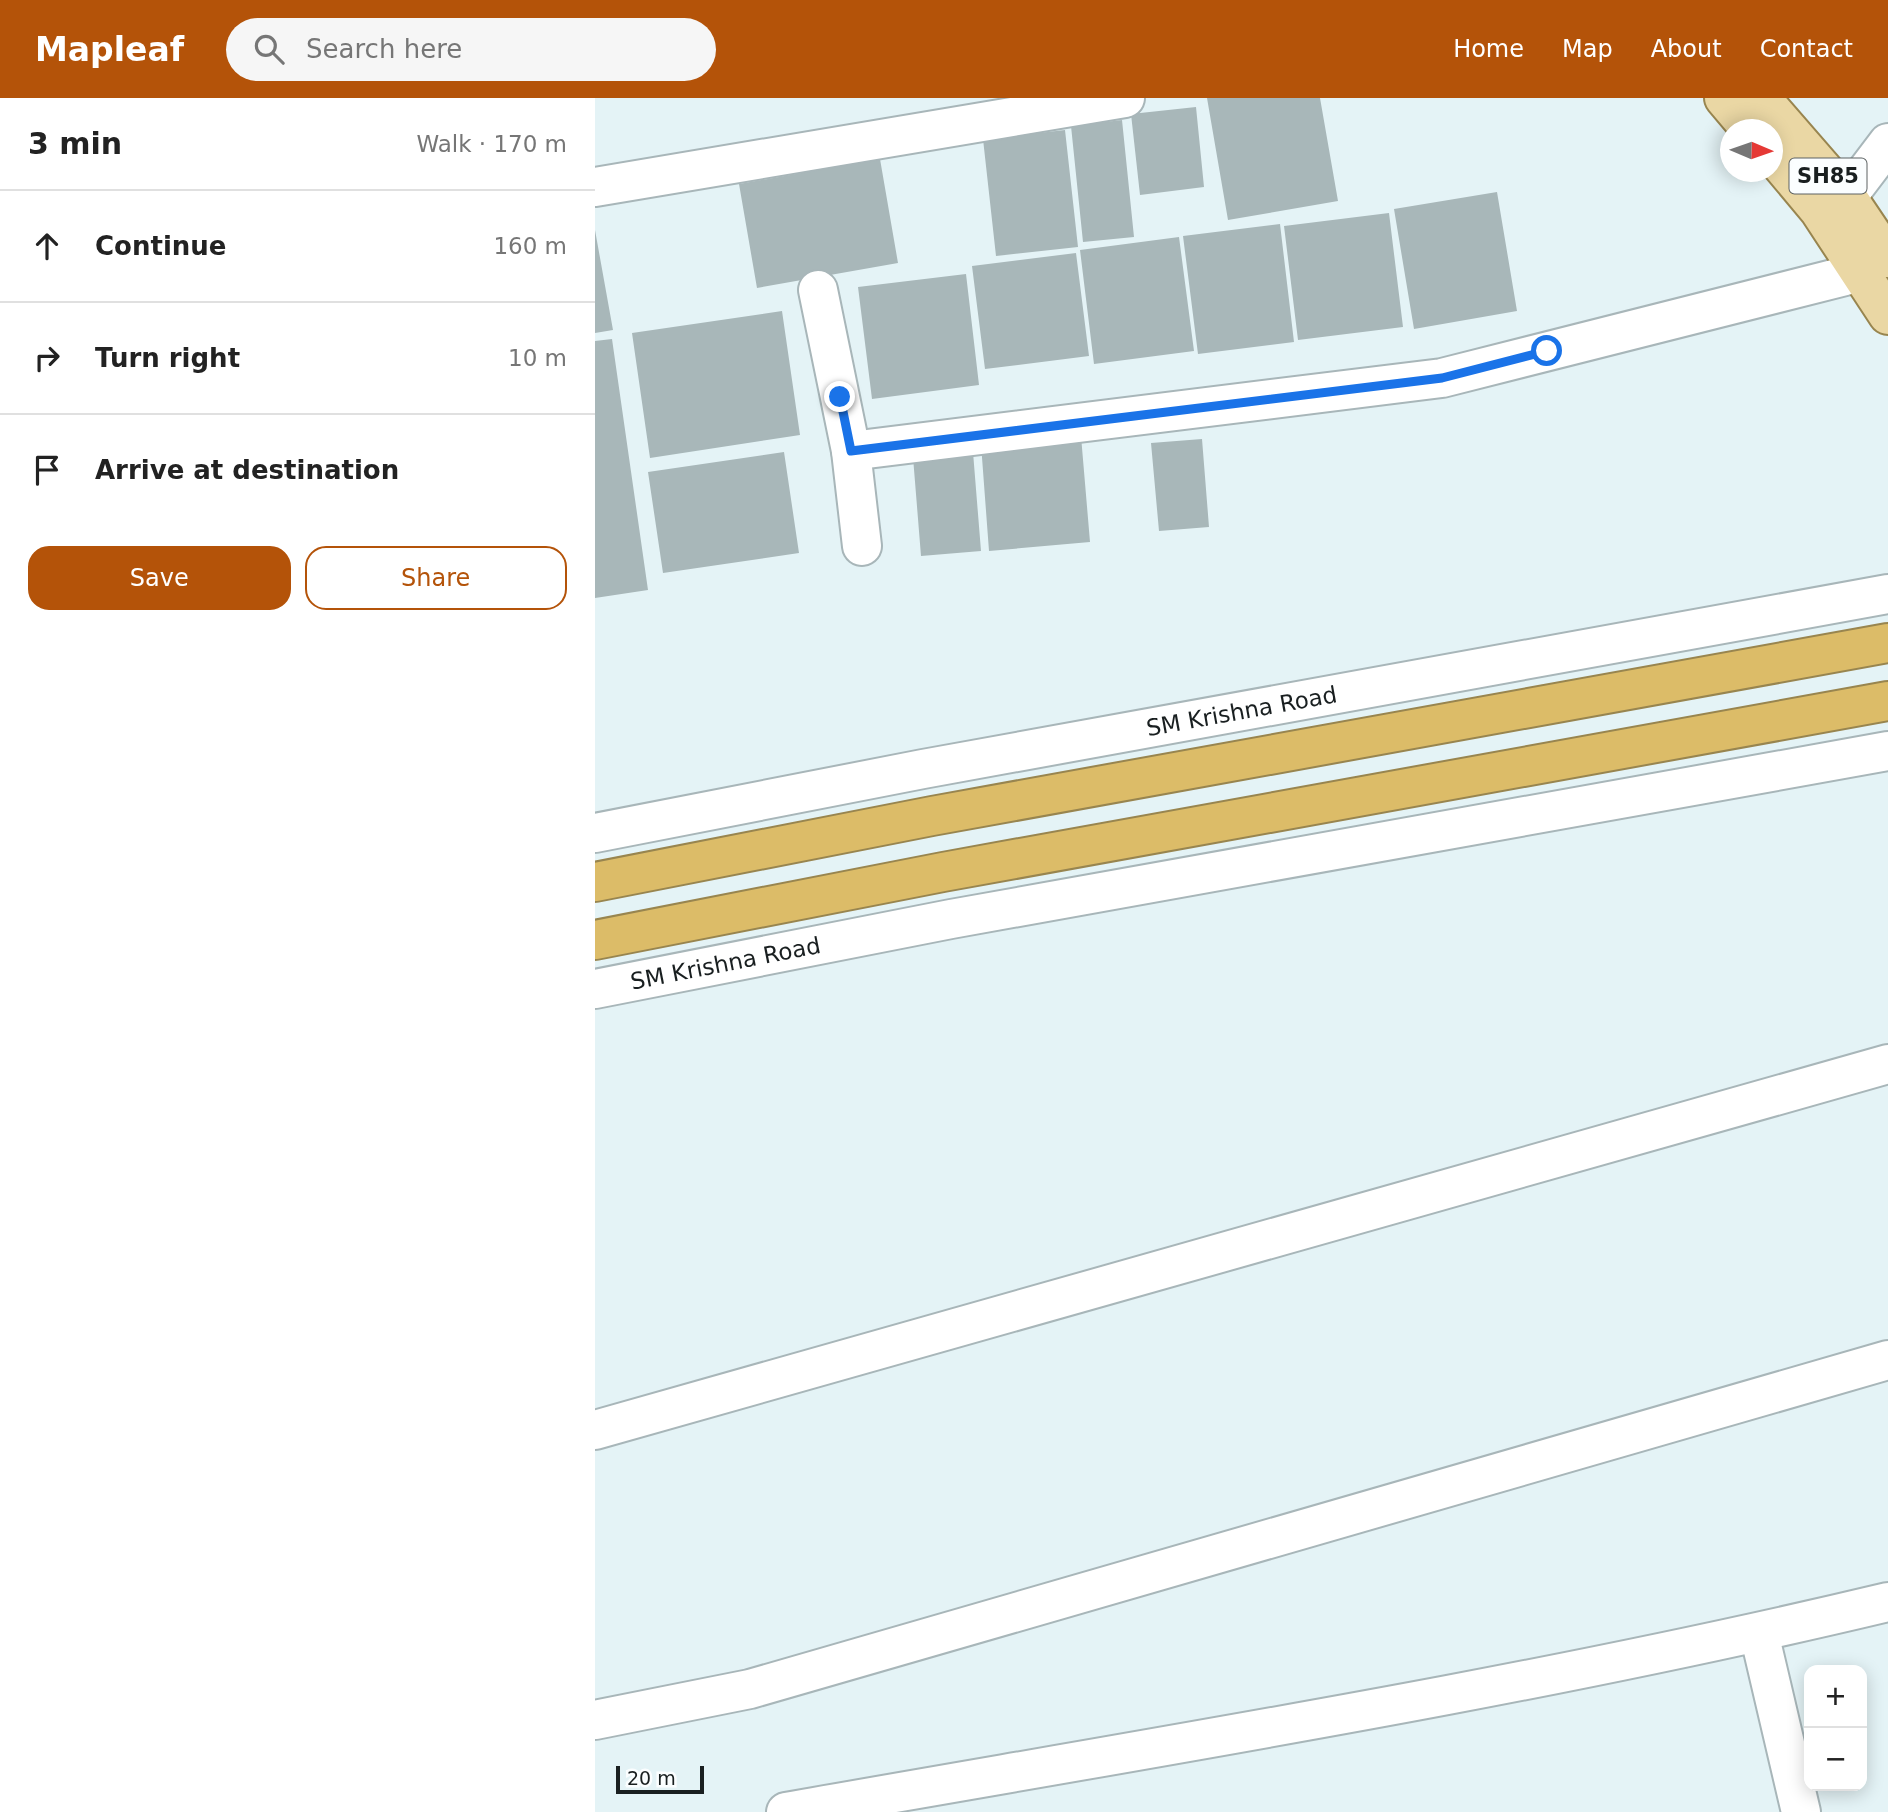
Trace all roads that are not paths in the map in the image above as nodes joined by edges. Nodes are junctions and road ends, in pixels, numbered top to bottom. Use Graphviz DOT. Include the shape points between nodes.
graph roads {
  1 [pos="1125,98"];
  2 [pos="1724,98"];
  3 [pos="1761,98"];
  4 [pos="1742,119"];
  5 [pos="1888,143"];
  6 [pos="1783,167"];
  7 [pos="595,187"];
  8 [pos="1847,197"];
  9 [pos="1874,265"];
  10 [pos="818,290"];
  11 [pos="1888,315"];
  12 [pos="851,451"];
  13 [pos="862,546"];
  14 [pos="1888,594"];
  15 [pos="1888,643"];
  16 [pos="1888,701"];
  17 [pos="1888,751"];
  18 [pos="595,833"];
  19 [pos="595,882"];
  20 [pos="595,940"];
  21 [pos="595,989"];
  22 [pos="1888,1064"];
  23 [pos="1888,1360"];
  24 [pos="595,1430"];
  25 [pos="1888,1602"];
  26 [pos="1759,1633"];
  27 [pos="595,1720"];
  28 [pos="786,1812"];
  29 [pos="1801,1812"];
  1 -- 7 [label="street"];
  2 -- 4 [label="main road"];
  3 -- 8 [label="main road, SH85"];
  5 -- 8 [label="street"];
  6 -- 9 [label="main road, SH85"];
  8 -- 9 [label="main road, SH85"];
  9 -- 11 [label="main road, SH85"];
  9 -- 12 [label="street" via="1442,378"];
  10 -- 12 [label="street"];
  12 -- 13 [label="street"];
  14 -- 18 [label="street, SM Krishna Road"];
  15 -- 19 [label="highway, SM Krishna Road" via="932,816"];
  16 -- 20 [label="highway"];
  17 -- 21 [label="street, SM Krishna Road" via="951,919"];
  22 -- 24 [label="street"];
  23 -- 27 [label="street" via="750,1689"];
  25 -- 26 [label="street"];
  26 -- 28 [label="street" via="1540,1678"];
  26 -- 29 [label="street"];
}
